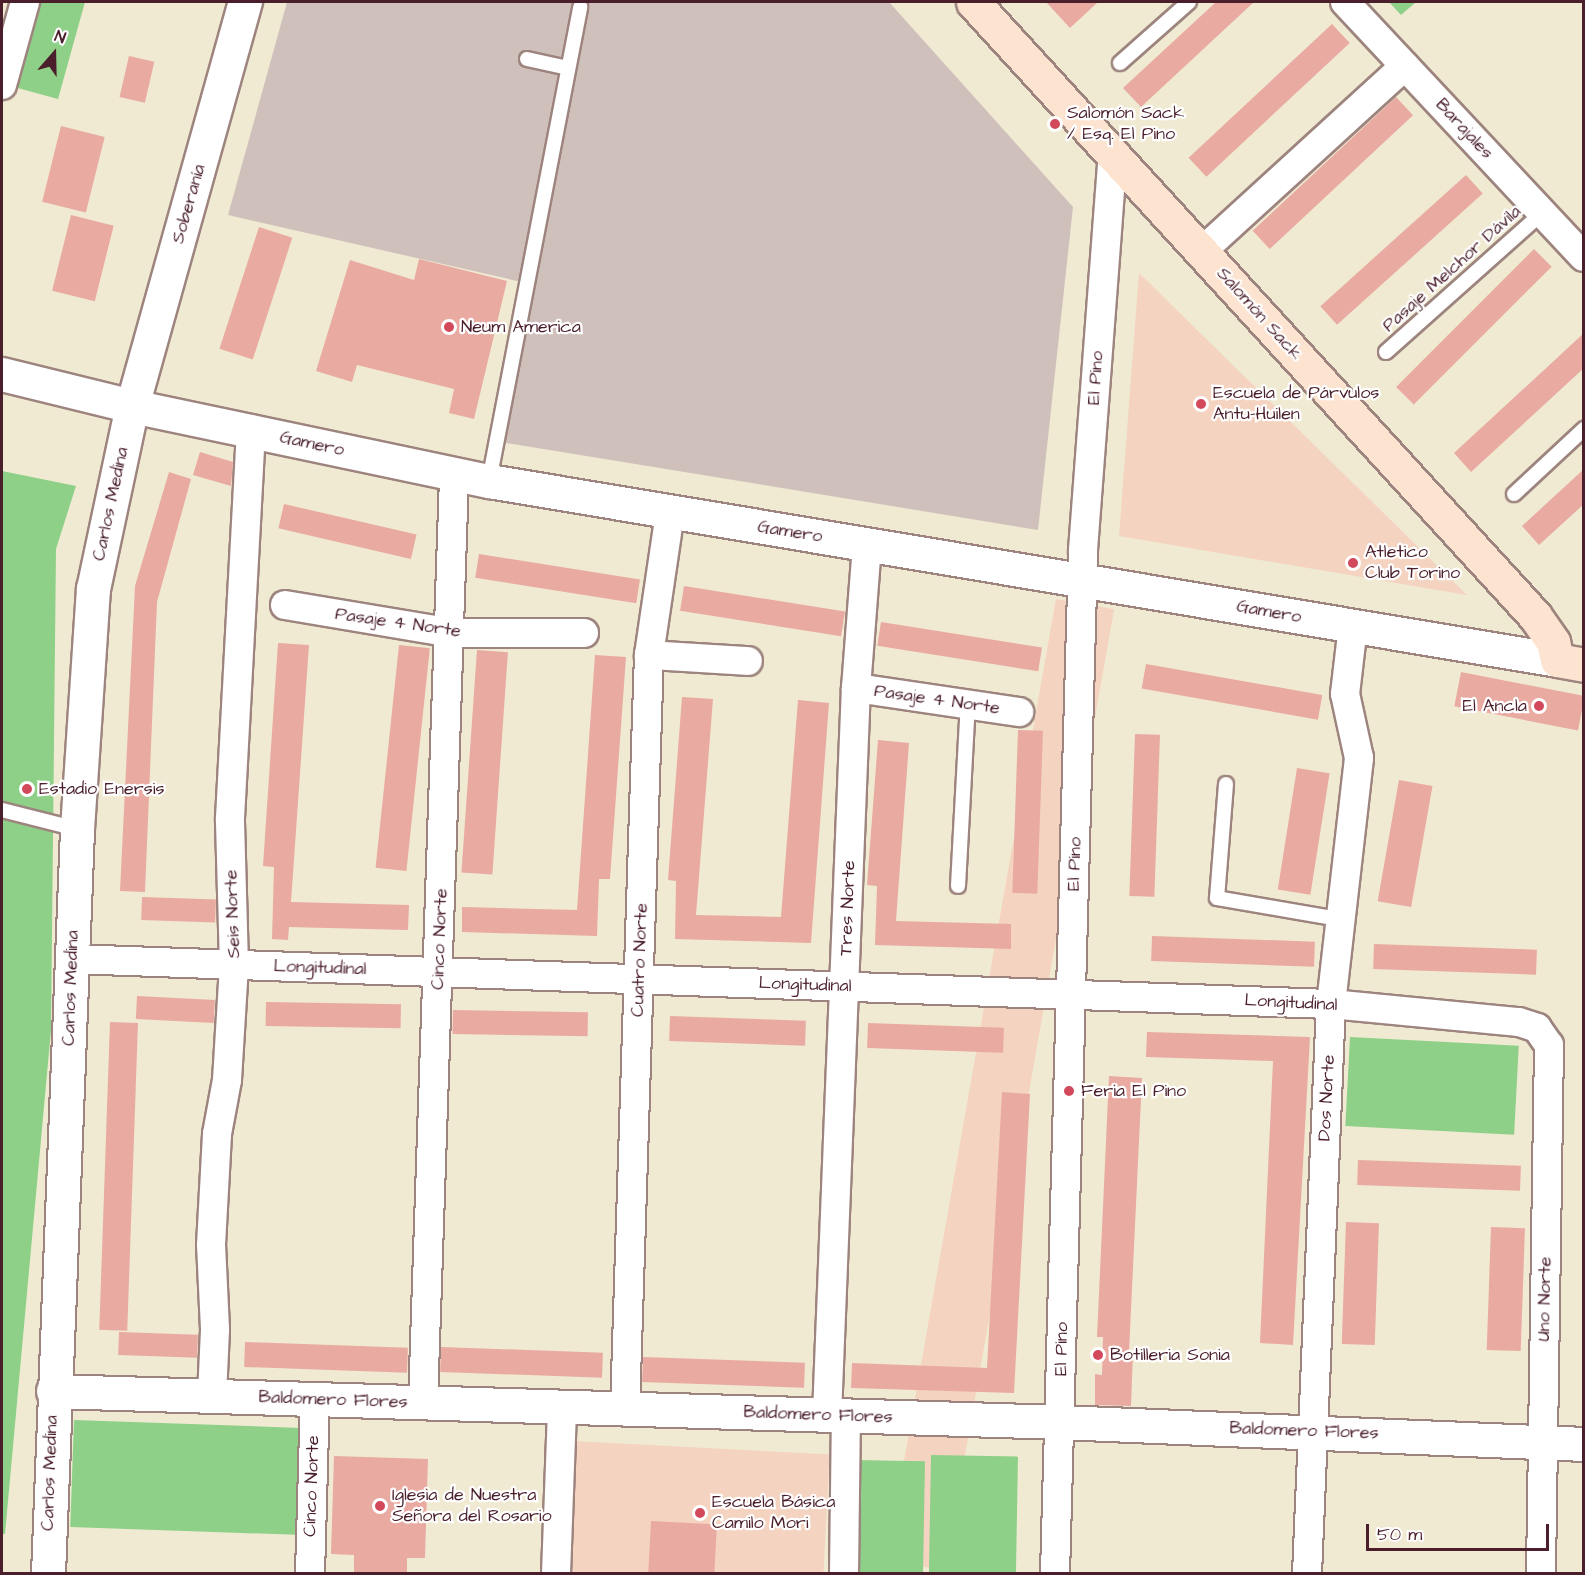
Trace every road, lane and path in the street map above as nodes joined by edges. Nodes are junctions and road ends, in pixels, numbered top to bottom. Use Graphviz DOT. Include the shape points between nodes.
graph roads {
  1 [pos="26,2"];
  2 [pos="245,2"];
  3 [pos="973,2"];
  4 [pos="1189,2"];
  5 [pos="1345,2"];
  6 [pos="580,7"];
  7 [pos="527,60"];
  8 [pos="1120,63"];
  9 [pos="1405,66"];
  10 [pos="568,68"];
  11 [pos="2,86"];
  12 [pos="1113,155"];
  13 [pos="1542,213"];
  14 [pos="1201,252"];
  15 [pos="1584,257"];
  16 [pos="1386,352"];
  17 [pos="2,374"];
  18 [pos="132,406"];
  19 [pos="1584,429"];
  20 [pos="251,430"];
  21 [pos="454,475"];
  22 [pos="489,481"];
  23 [pos="1514,494"];
  24 [pos="670,513"];
  25 [pos="867,545"];
  26 [pos="1082,580"];
  27 [pos="285,605"];
  28 [pos="1353,626"];
  29 [pos="452,633"];
  30 [pos="584,633"];
  31 [pos="649,655"];
  32 [pos="748,661"];
  33 [pos="1570,663"];
  34 [pos="856,688"];
  35 [pos="968,704"];
  36 [pos="1019,712"];
  37 [pos="1226,784"];
  38 [pos="2,810"];
  39 [pos="77,829"];
  40 [pos="958,886"];
  41 [pos="1338,920"];
  42 [pos="72,959"];
  43 [pos="234,965"];
  44 [pos="439,972"];
  45 [pos="639,979"];
  46 [pos="845,987"];
  47 [pos="1071,995"];
  48 [pos="1331,1004"];
  49 [pos="1538,1028"];
  50 [pos="53,1391"];
  51 [pos="212,1396"];
  52 [pos="315,1399"];
  53 [pos="423,1402"];
  54 [pos="561,1407"];
  55 [pos="626,1409"];
  56 [pos="836,1415"];
  57 [pos="1060,1422"];
  58 [pos="1312,1431"];
  59 [pos="1543,1441"];
  60 [pos="1584,1444"];
  61 [pos="48,1574"];
  62 [pos="310,1574"];
  63 [pos="556,1574"];
  64 [pos="844,1574"];
  65 [pos="1055,1574"];
  66 [pos="1308,1574"];
  67 [pos="1541,1574"];
  1 -- 11 [label="street"];
  2 -- 18 [label="street, Soberanía"];
  3 -- 12 [label="main road, Salomón Sack"];
  4 -- 8 [label="lane"];
  5 -- 9 [label="street, Barajales"];
  6 -- 10 [label="lane"];
  7 -- 10 [label="lane"];
  9 -- 13 [label="street, Barajales"];
  9 -- 14 [label="street"];
  10 -- 22 [label="lane"];
  12 -- 14 [label="main road, Salomón Sack"];
  12 -- 26 [label="street, El Pino"];
  13 -- 15 [label="street, Barajales"];
  13 -- 16 [label="lane, Pasaje Melchor Dávila"];
  14 -- 33 [label="main road, Salomón Sack" via="1535,616"];
  17 -- 18 [label="street, Gamero"];
  18 -- 20 [label="street, Gamero"];
  18 -- 39 [label="street, Carlos Medina" via="93,589"];
  19 -- 23 [label="lane"];
  20 -- 21 [label="street, Gamero"];
  20 -- 43 [label="street, Seis Norte" via="230,818"];
  21 -- 22 [label="street, Gamero"];
  21 -- 29 [label="street, Cinco Norte"];
  22 -- 24 [label="street, Gamero"];
  24 -- 25 [label="street, Gamero"];
  24 -- 31 [label="street, Cuatro Norte"];
  25 -- 26 [label="street, Gamero"];
  25 -- 34 [label="street, Tres Norte"];
  26 -- 28 [label="street, Gamero"];
  26 -- 47 [label="street, El Pino"];
  27 -- 29 [label="street, Pasaje 4 Norte"];
  28 -- 33 [label="street, Gamero"];
  28 -- 41 [label="street, Dos Norte" via="1346,694 1359,758"];
  29 -- 30 [label="street, Pasaje 4 Norte"];
  29 -- 44 [label="street, Cinco Norte"];
  31 -- 32 [label="street"];
  31 -- 45 [label="street, Cuatro Norte"];
  34 -- 35 [label="street, Pasaje 4 Norte"];
  34 -- 46 [label="street, Tres Norte"];
  35 -- 36 [label="street, Pasaje 4 Norte"];
  35 -- 40 [label="lane"];
  37 -- 41 [label="lane" via="1217,898"];
  38 -- 39 [label="lane"];
  39 -- 42 [label="street, Carlos Medina"];
  41 -- 48 [label="street, Dos Norte"];
  42 -- 43 [label="street, Longitudinal"];
  42 -- 50 [label="street, Carlos Medina"];
  43 -- 44 [label="street, Longitudinal"];
  43 -- 51 [label="street, Seis Norte" via="228,1080 216,1134 211,1245 215,1329"];
  44 -- 45 [label="street, Longitudinal"];
  44 -- 53 [label="street, Cinco Norte"];
  45 -- 46 [label="street, Longitudinal"];
  45 -- 55 [label="street, Cuatro Norte"];
  46 -- 47 [label="street, Longitudinal"];
  46 -- 56 [label="street, Tres Norte"];
  47 -- 48 [label="street, Longitudinal"];
  47 -- 57 [label="street, El Pino"];
  48 -- 49 [label="street, Longitudinal" via="1519,1022"];
  48 -- 58 [label="street, Dos Norte"];
  49 -- 59 [label="street, Uno Norte" via="1549,1046"];
  50 -- 51 [label="street, Baldomero Flores"];
  50 -- 61 [label="street, Carlos Medina"];
  51 -- 52 [label="street, Baldomero Flores"];
  52 -- 53 [label="street, Baldomero Flores"];
  52 -- 62 [label="street, Cinco Norte"];
  53 -- 54 [label="street, Baldomero Flores"];
  54 -- 55 [label="street, Baldomero Flores"];
  54 -- 63 [label="street"];
  55 -- 56 [label="street, Baldomero Flores"];
  56 -- 57 [label="street, Baldomero Flores"];
  56 -- 64 [label="street, Tres Norte"];
  57 -- 58 [label="street, Baldomero Flores"];
  57 -- 65 [label="street, El Pino"];
  58 -- 59 [label="street, Baldomero Flores"];
  58 -- 66 [label="street, Dos Norte"];
  59 -- 60 [label="street, Baldomero Flores"];
  59 -- 67 [label="street, Uno Norte"];
}
